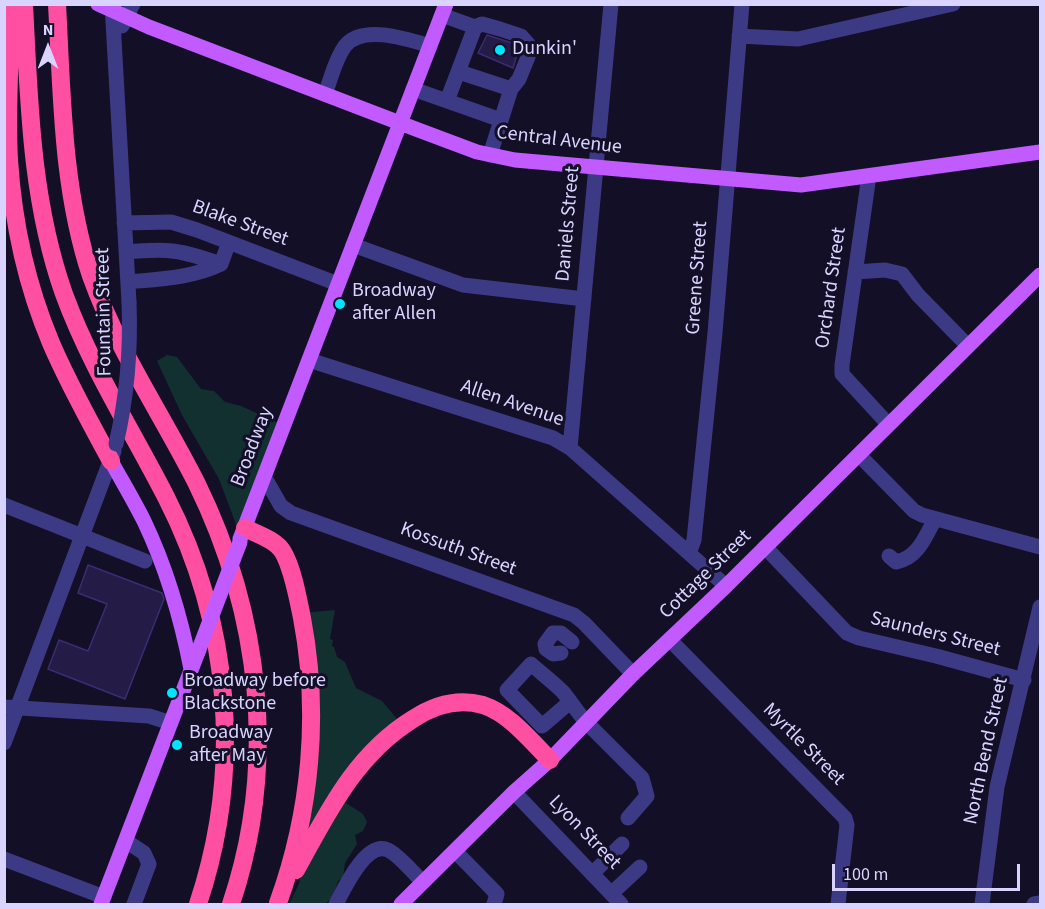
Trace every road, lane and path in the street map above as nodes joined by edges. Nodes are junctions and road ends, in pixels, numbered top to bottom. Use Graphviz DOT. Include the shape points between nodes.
graph roads {
  1 [pos="10,4"];
  2 [pos="24,4"];
  3 [pos="57,4"];
  4 [pos="98,4"];
  5 [pos="611,4"];
  6 [pos="742,4"];
  7 [pos="953,4"];
  8 [pos="112,8"];
  9 [pos="444,10"];
  10 [pos="130,11"];
  11 [pos="475,27"];
  12 [pos="115,36"];
  13 [pos="739,36"];
  14 [pos="430,46"];
  15 [pos="459,72"];
  16 [pos="413,89"];
  17 [pos="511,89"];
  18 [pos="325,94"];
  19 [pos="447,101"];
  20 [pos="501,120"];
  21 [pos="400,123"];
  22 [pos="1041,152"];
  23 [pos="490,155"];
  24 [pos="595,167"];
  25 [pos="869,176"];
  26 [pos="727,179"];
  27 [pos="124,223"];
  28 [pos="229,242"];
  29 [pos="353,244"];
  30 [pos="126,252"];
  31 [pos="221,264"];
  32 [pos="855,272"];
  33 [pos="1041,275"];
  34 [pos="128,282"];
  35 [pos="338,284"];
  36 [pos="584,299"];
  37 [pos="968,346"];
  38 [pos="309,360"];
  39 [pos="888,424"];
  40 [pos="570,448"];
  41 [pos="114,452"];
  42 [pos="859,455"];
  43 [pos="265,478"];
  44 [pos="4,505"];
  45 [pos="935,519"];
  46 [pos="242,535"];
  47 [pos="81,536"];
  48 [pos="765,547"];
  49 [pos="1041,547"];
  50 [pos="689,553"];
  51 [pos="889,556"];
  52 [pos="145,561"];
  53 [pos="726,586"];
  54 [pos="1041,607"];
  55 [pos="587,626"];
  56 [pos="669,640"];
  57 [pos="568,646"];
  58 [pos="191,670"];
  59 [pos="1030,673"];
  60 [pos="633,674"];
  61 [pos="570,702"];
  62 [pos="11,707"];
  63 [pos="586,722"];
  64 [pos="171,723"];
  65 [pos="4,743"];
  66 [pos="550,760"];
  67 [pos="514,792"];
  68 [pos="628,818"];
  69 [pos="126,841"];
  70 [pos="622,844"];
  71 [pos="455,851"];
  72 [pos="4,859"];
  73 [pos="640,867"];
  74 [pos="593,873"];
  75 [pos="423,882"];
  76 [pos="616,898"];
  77 [pos="103,901"];
  78 [pos="1041,903"];
  79 [pos="135,904"];
  80 [pos="198,904"];
  81 [pos="231,904"];
  82 [pos="278,904"];
  83 [pos="336,904"];
  84 [pos="401,904"];
  85 [pos="494,904"];
  86 [pos="838,904"];
  87 [pos="982,904"];
  88 [pos="1034,904"];
  1 -- 41 [label="highway" via="9,159 21,248 53,349 71,386"];
  2 -- 80 [label="highway" via="34,158 40,203 57,271 91,356 185,538 204,590 217,645 225,712 224,778 214,844"];
  3 -- 81 [label="highway" via="67,162 84,252 117,338 210,512 248,634 258,704 256,779 247,849"];
  4 -- 8 [label="main road, Central Avenue"];
  5 -- 24 [label="street, Daniels Street"];
  6 -- 13 [label="street, Greene Street"];
  7 -- 13 [label="street" via="798,39"];
  8 -- 10 [label="main road, Central Avenue"];
  8 -- 12 [label="street, Fountain Street"];
  9 -- 11 [label="street"];
  9 -- 14 [label="main road, Broadway"];
  10 -- 12 [label="street"];
  10 -- 18 [label="main road, Central Avenue"];
  11 -- 15 [label="street"];
  11 -- 17 [label="street" via="482,24 500,28 522,36 529,45 519,79"];
  12 -- 27 [label="street, Fountain Street"];
  13 -- 26 [label="street, Greene Street"];
  14 -- 16 [label="main road, Broadway"];
  14 -- 18 [label="street" via="387,36 353,38 344,47"];
  15 -- 17 [label="street"];
  15 -- 19 [label="street"];
  16 -- 19 [label="street"];
  16 -- 21 [label="main road, Broadway"];
  17 -- 20 [label="street"];
  18 -- 21 [label="main road, Central Avenue"];
  19 -- 20 [label="street"];
  20 -- 23 [label="street"];
  21 -- 23 [label="main road, Central Avenue"];
  21 -- 29 [label="main road, Broadway"];
  22 -- 25 [label="main road, Central Avenue"];
  23 -- 24 [label="main road, Central Avenue"];
  24 -- 26 [label="main road, Central Avenue"];
  24 -- 36 [label="street, Daniels Street"];
  25 -- 26 [label="main road, Central Avenue" via="801,185"];
  25 -- 32 [label="street, Orchard Street"];
  26 -- 50 [label="street, Greene Street" via="694,540"];
  27 -- 28 [label="street, Blake Street" via="171,222"];
  27 -- 30 [label="street, Fountain Street"];
  28 -- 31 [label="street"];
  28 -- 35 [label="street, Blake Street"];
  29 -- 35 [label="main road, Broadway"];
  29 -- 36 [label="street" via="469,286"];
  30 -- 31 [label="street" via="172,250"];
  30 -- 34 [label="street, Fountain Street"];
  31 -- 34 [label="street" via="178,277"];
  32 -- 37 [label="street" via="885,270 902,274"];
  32 -- 39 [label="street, Orchard Street" via="842,374"];
  33 -- 37 [label="main road, Cottage Street"];
  34 -- 41 [label="street, Fountain Street, bridge" via="129,370"];
  35 -- 38 [label="main road, Broadway"];
  36 -- 40 [label="street, Daniels Street"];
  37 -- 39 [label="main road, Cottage Street"];
  38 -- 40 [label="street, Allen Avenue" via="553,438"];
  38 -- 43 [label="main road, Broadway"];
  39 -- 42 [label="main road, Cottage Street"];
  40 -- 50 [label="street, Allen Avenue"];
  41 -- 47 [label="street, Fountain Street"];
  41 -- 58 [label="main road" via="168,579 186,637"];
  42 -- 45 [label="street" via="914,511"];
  42 -- 48 [label="main road, Cottage Street"];
  43 -- 46 [label="main road, Broadway"];
  43 -- 55 [label="street, Kossuth Street" via="281,506 291,513 568,612"];
  44 -- 47 [label="street"];
  45 -- 49 [label="street"];
  45 -- 51 [label="street" via="921,546 908,560 896,562"];
  46 -- 58 [label="main road, Broadway, bridge"];
  46 -- 82 [label="highway" via="273,543 283,553 301,611 310,685 306,784 297,838"];
  47 -- 52 [label="street"];
  47 -- 62 [label="street, Fountain Street"];
  48 -- 53 [label="main road, Cottage Street"];
  48 -- 59 [label="street, Saunders Street" via="848,633"];
  50 -- 53 [label="street, Allen Avenue"];
  53 -- 56 [label="main road, Cottage Street"];
  54 -- 59 [label="street, North Bend Street"];
  55 -- 57 [label="street"];
  55 -- 60 [label="street, Kossuth Street"];
  56 -- 60 [label="main road, Cottage Street"];
  56 -- 86 [label="street, Myrtle Street" via="845,818"];
  58 -- 64 [label="main road, Broadway"];
  59 -- 87 [label="street, North Bend Street" via="998,787"];
  60 -- 63 [label="main road, Cottage Street"];
  61 -- 63 [label="street"];
  62 -- 64 [label="street" via="149,716"];
  62 -- 65 [label="street, Fountain Street"];
  63 -- 66 [label="main road, Cottage Street"];
  63 -- 68 [label="street" via="642,778 647,796"];
  64 -- 69 [label="main road, Broadway"];
  66 -- 67 [label="main road, Cottage Street"];
  66 -- 82 [label="highway" via="510,721 484,706 454,702 423,713 389,736 352,774"];
  67 -- 71 [label="main road, Cottage Street"];
  67 -- 74 [label="street, Lyon Street"];
  69 -- 77 [label="main road, Broadway"];
  69 -- 79 [label="street" via="144,853 149,864"];
  70 -- 74 [label="street"];
  71 -- 75 [label="main road, Cottage Street"];
  71 -- 85 [label="street" via="497,894"];
  72 -- 77 [label="street"];
  73 -- 76 [label="street"];
  74 -- 76 [label="street, Lyon Street"];
  75 -- 83 [label="street" via="391,851 379,849 365,857"];
  75 -- 84 [label="main road, Cottage Street"];
  78 -- 88 [label="street"];
}
